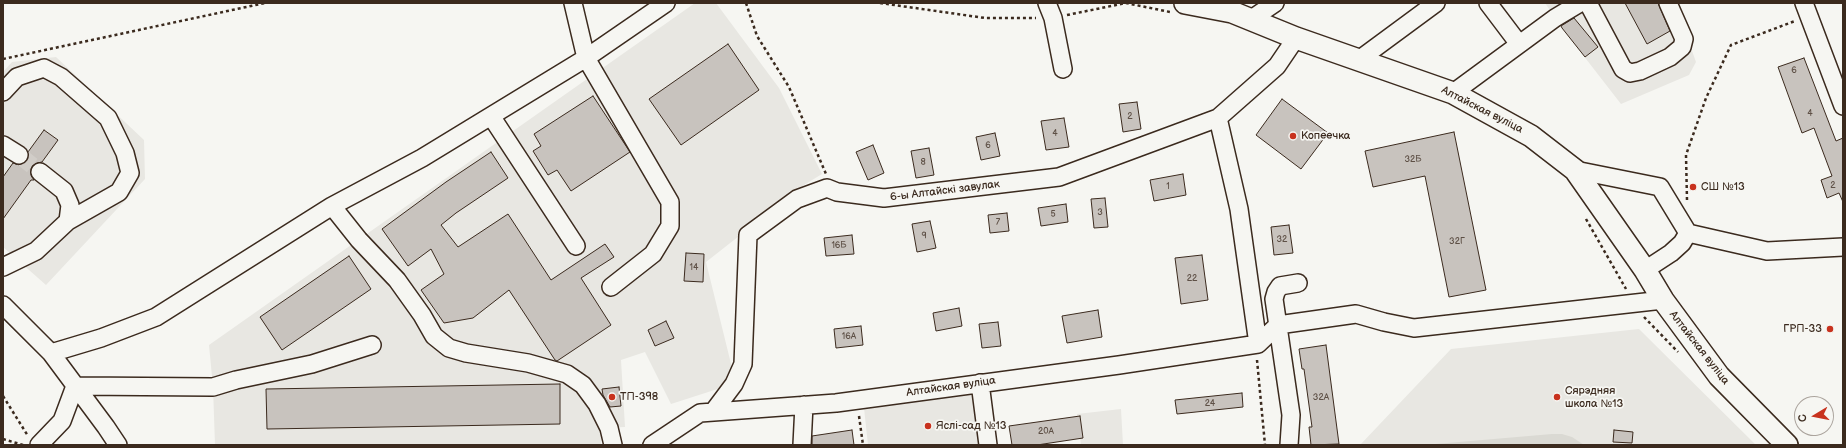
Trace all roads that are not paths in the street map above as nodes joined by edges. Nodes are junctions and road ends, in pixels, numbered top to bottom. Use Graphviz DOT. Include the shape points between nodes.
graph roads {
  1 [pos="573,3"];
  2 [pos="666,3"];
  3 [pos="1047,3"];
  4 [pos="1185,3"];
  5 [pos="1275,3"];
  6 [pos="1436,3"];
  7 [pos="1488,3"];
  8 [pos="1580,3"];
  9 [pos="1588,3"];
  10 [pos="1668,3"];
  11 [pos="1806,10"];
  12 [pos="1250,20"];
  13 [pos="1296,38"];
  14 [pos="1519,44"];
  15 [pos="586,58"];
  16 [pos="1360,59"];
  17 [pos="1063,69"];
  18 [pos="3,92"];
  19 [pos="1453,93"];
  20 [pos="1843,106"];
  21 [pos="491,116"];
  22 [pos="1218,118"];
  23 [pos="3,145"];
  24 [pos="19,155"];
  25 [pos="1575,170"];
  26 [pos="40,172"];
  27 [pos="332,206"];
  28 [pos="68,221"];
  29 [pos="1688,233"];
  30 [pos="576,246"];
  31 [pos="1843,247"];
  32 [pos="3,267"];
  33 [pos="1646,270"];
  34 [pos="1298,283"];
  35 [pos="611,288"];
  36 [pos="1663,300"];
  37 [pos="3,305"];
  38 [pos="1278,326"];
  39 [pos="1258,344"];
  40 [pos="372,345"];
  41 [pos="51,353"];
  42 [pos="980,383"];
  43 [pos="75,386"];
  44 [pos="804,405"];
  45 [pos="713,412"];
  46 [pos="34,442"];
  47 [pos="118,445"];
  48 [pos="613,445"];
  49 [pos="652,445"];
  50 [pos="802,445"];
  51 [pos="988,445"];
  52 [pos="1289,445"];
  53 [pos="1787,445"];
  1 -- 15 [label="street"];
  2 -- 15 [label="street"];
  3 -- 17 [label="street" via="1053,18"];
  4 -- 12 [label="main road, Алтайская вуліца" via="1232,12"];
  5 -- 12 [label="street"];
  6 -- 16 [label="street"];
  7 -- 14 [label="street"];
  8 -- 14 [label="street"];
  9 -- 10 [label="street" via="1623,69 1630,73 1670,57 1682,47 1684,39"];
  11 -- 20 [label="street"];
  12 -- 13 [label="main road, Алтайская вуліца"];
  13 -- 16 [label="main road, Алтайская вуліца"];
  13 -- 22 [label="street, 6-ы Алтайскі завулак" via="1277,66"];
  14 -- 19 [label="street"];
  15 -- 21 [label="street"];
  15 -- 35 [label="street" via="670,202 670,226 653,254"];
  16 -- 19 [label="main road, Алтайская вуліца"];
  18 -- 28 [label="street" via="17,77 44,68 61,77 108,118 126,153 130,173 119,192"];
  19 -- 25 [label="main road, Алтайская вуліца" via="1531,136"];
  21 -- 27 [label="street" via="422,158"];
  21 -- 30 [label="street"];
  22 -- 39 [label="street" via="1239,209"];
  22 -- 45 [label="street, 6-ы Алтайскі завулак" via="1059,177 884,198 837,192 827,188 797,200 748,235 743,364 734,384"];
  23 -- 24 [label="street"];
  25 -- 29 [label="street" via="1660,187"];
  25 -- 33 [label="main road, Алтайская вуліца"];
  26 -- 28 [label="street" via="64,191 70,205"];
  27 -- 41 [label="street" via="156,317 101,338"];
  27 -- 48 [label="street" via="358,240 397,280 434,336 449,348 466,353 528,363 567,374 583,385 597,404 609,428"];
  28 -- 32 [label="street" via="36,251"];
  29 -- 31 [label="street" via="1767,251"];
  29 -- 33 [label="street" via="1671,253"];
  33 -- 36 [label="main road, Алтайская вуліца"];
  34 -- 38 [label="street" via="1280,286 1276,292 1274,299"];
  36 -- 38 [label="street, Алтайская вуліца" via="1414,328 1356,314"];
  36 -- 53 [label="main road, Алтайская вуліца" via="1719,376"];
  37 -- 41 [label="street"];
  38 -- 39 [label="street"];
  38 -- 52 [label="street" via="1291,415"];
  39 -- 42 [label="street, Алтайская вуліца"];
  40 -- 43 [label="street" via="312,364 213,387"];
  41 -- 43 [label="street"];
  42 -- 44 [label="street, Алтайская вуліца"];
  42 -- 51 [label="street"];
  43 -- 46 [label="street" via="62,421"];
  43 -- 47 [label="street"];
  44 -- 45 [label="street, Алтайская вуліца"];
  44 -- 50 [label="street"];
  45 -- 49 [label="street, Алтайская вуліца" via="700,413"];
}
